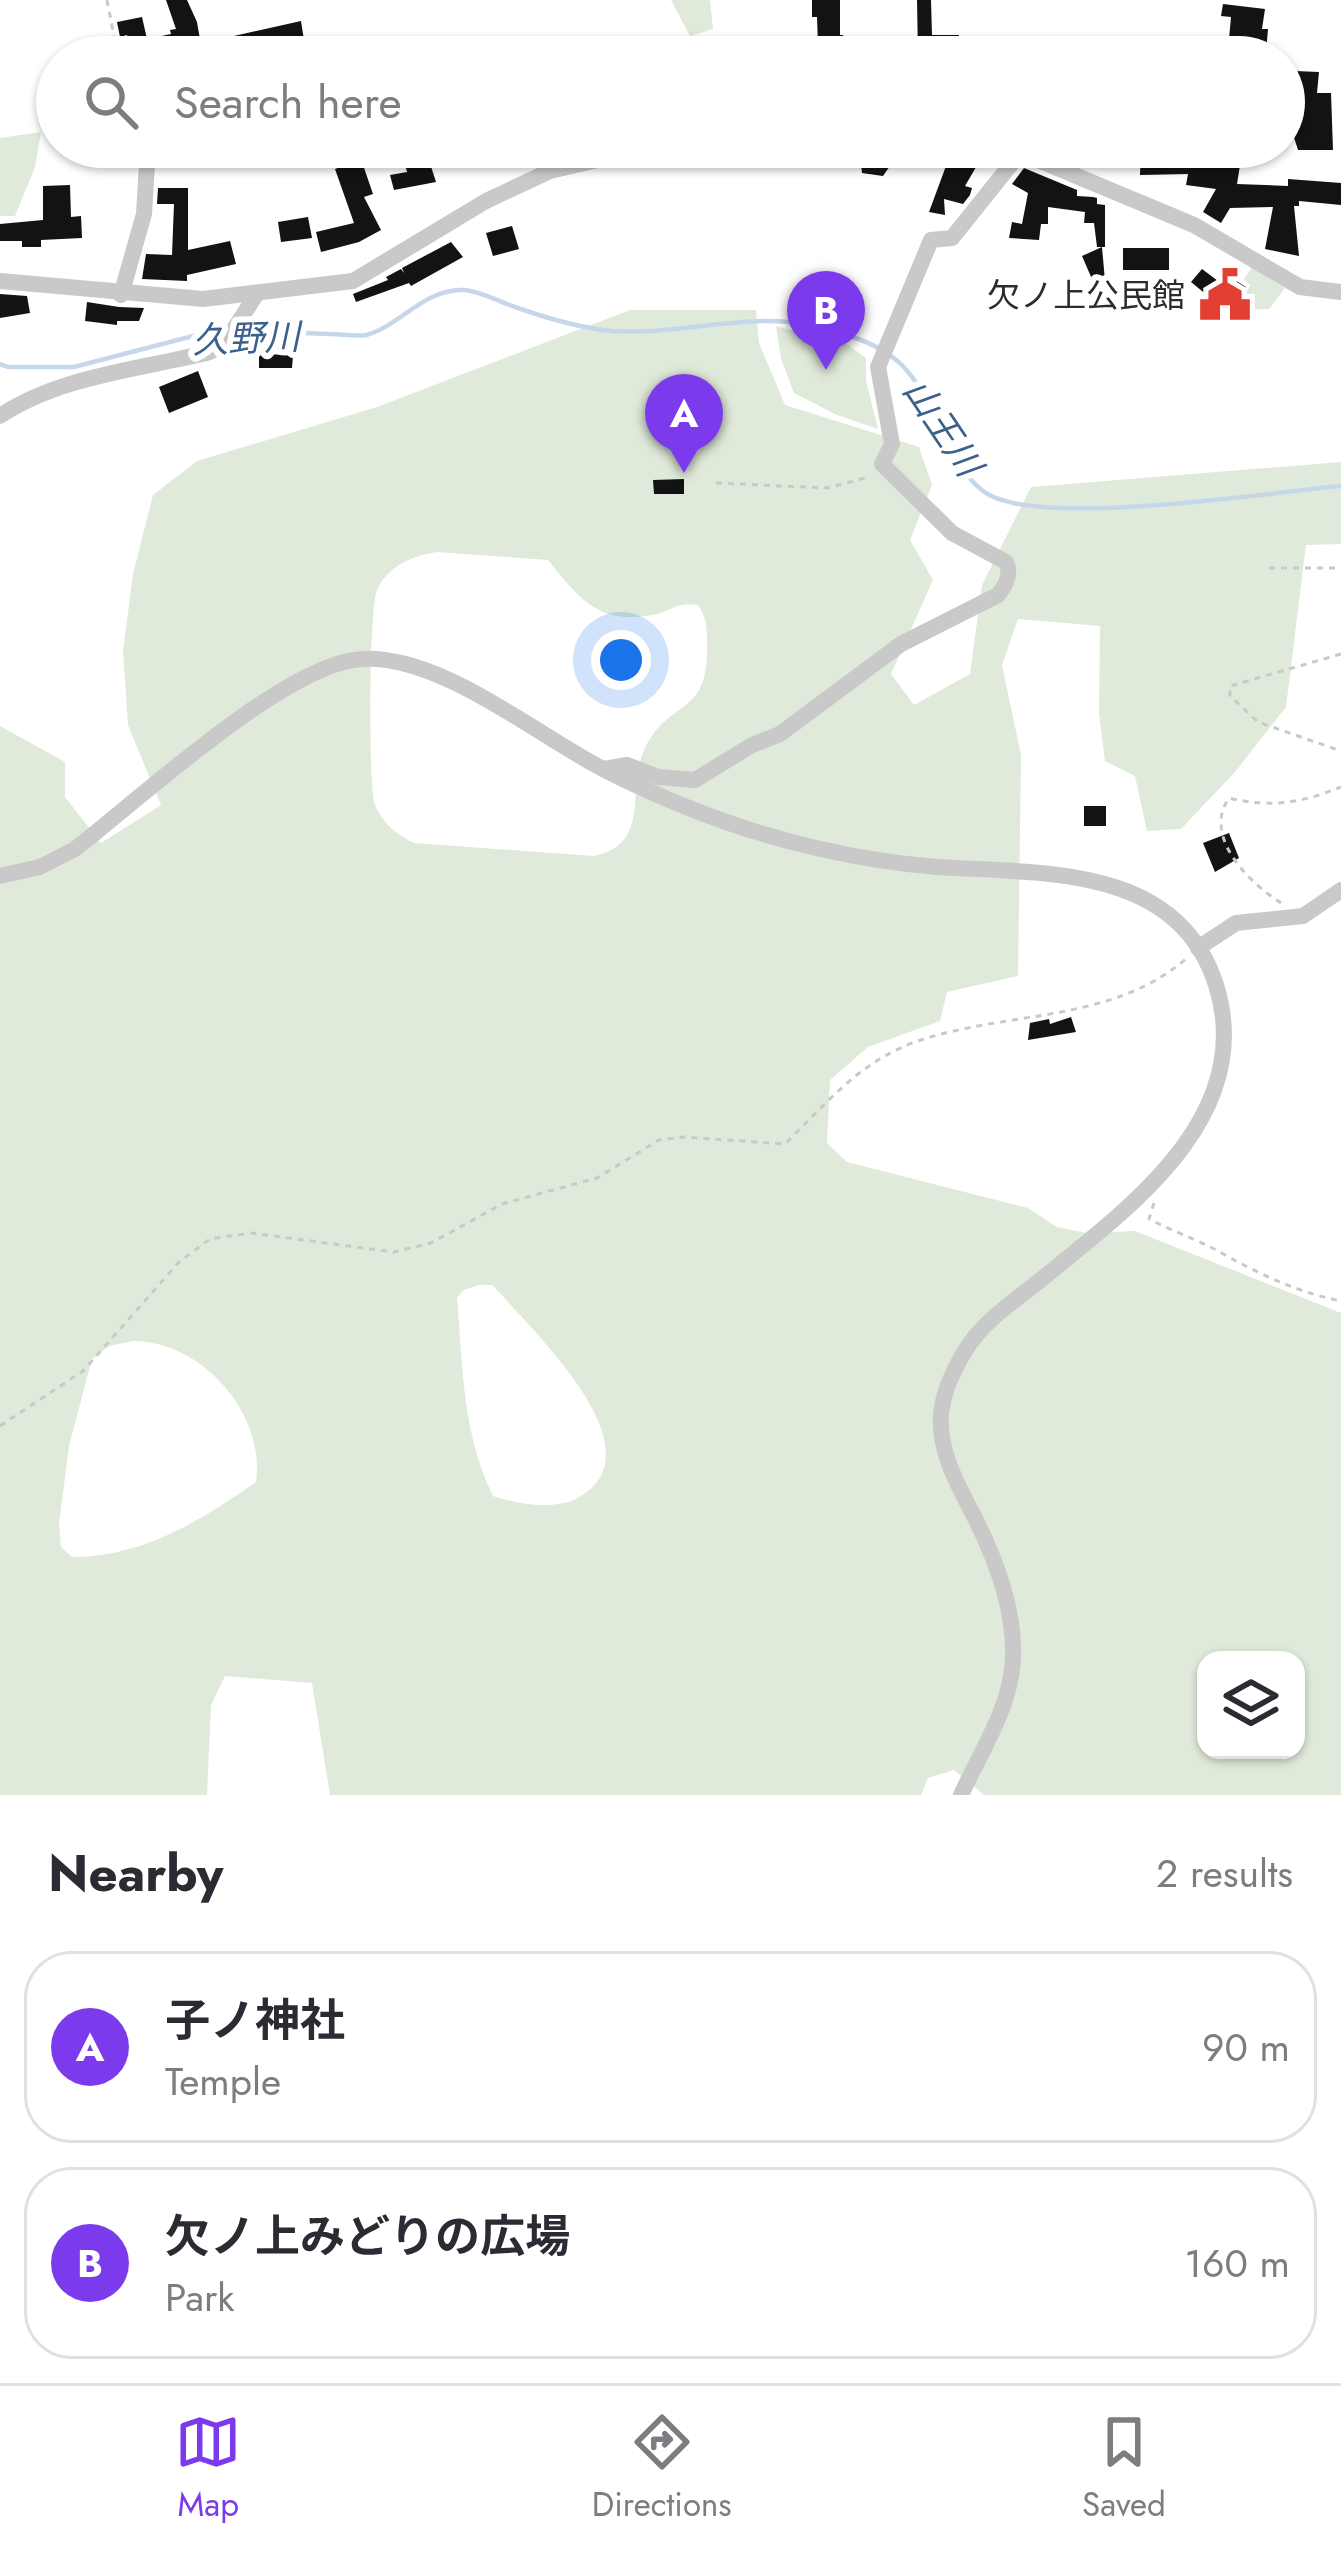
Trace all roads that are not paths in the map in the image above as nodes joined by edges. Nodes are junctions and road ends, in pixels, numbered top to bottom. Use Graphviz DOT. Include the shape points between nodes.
graph roads {
  1 [pos="147,168"];
  2 [pos="563,168"];
  3 [pos="1001,168"];
  4 [pos="1059,168"];
  5 [pos="0,281"];
  6 [pos="1341,292"];
  7 [pos="121,295"];
  8 [pos="256,295"];
  9 [pos="0,416"];
  10 [pos="603,769"];
  11 [pos="0,876"];
  12 [pos="1341,890"];
  13 [pos="1198,948"];
  14 [pos="961,1795"];
  1 -- 7 [label="street" via="144,214"];
  2 -- 8 [label="street" via="486,200 353,281"];
  3 -- 10 [label="street" via="952,238 931,240 878,368 892,443 882,464 952,533 1006,562 1006,585 695,780 627,765"];
  4 -- 6 [label="street" via="1160,208 1300,287"];
  5 -- 7 [label="street"];
  7 -- 8 [label="street"];
  8 -- 9 [label="street" via="225,343 210,352 62,388"];
  10 -- 11 [label="street" via="432,675 394,662 345,661 278,692 75,849"];
  10 -- 13 [label="street" via="687,808 814,848 932,867 1090,878 1147,899"];
  12 -- 13 [label="street" via="1303,916 1236,923"];
  13 -- 14 [label="street" via="1224,1022 1208,1109 1171,1163 1114,1220 993,1317 967,1347 944,1397 948,1459 1002,1583 1013,1664"];
}
